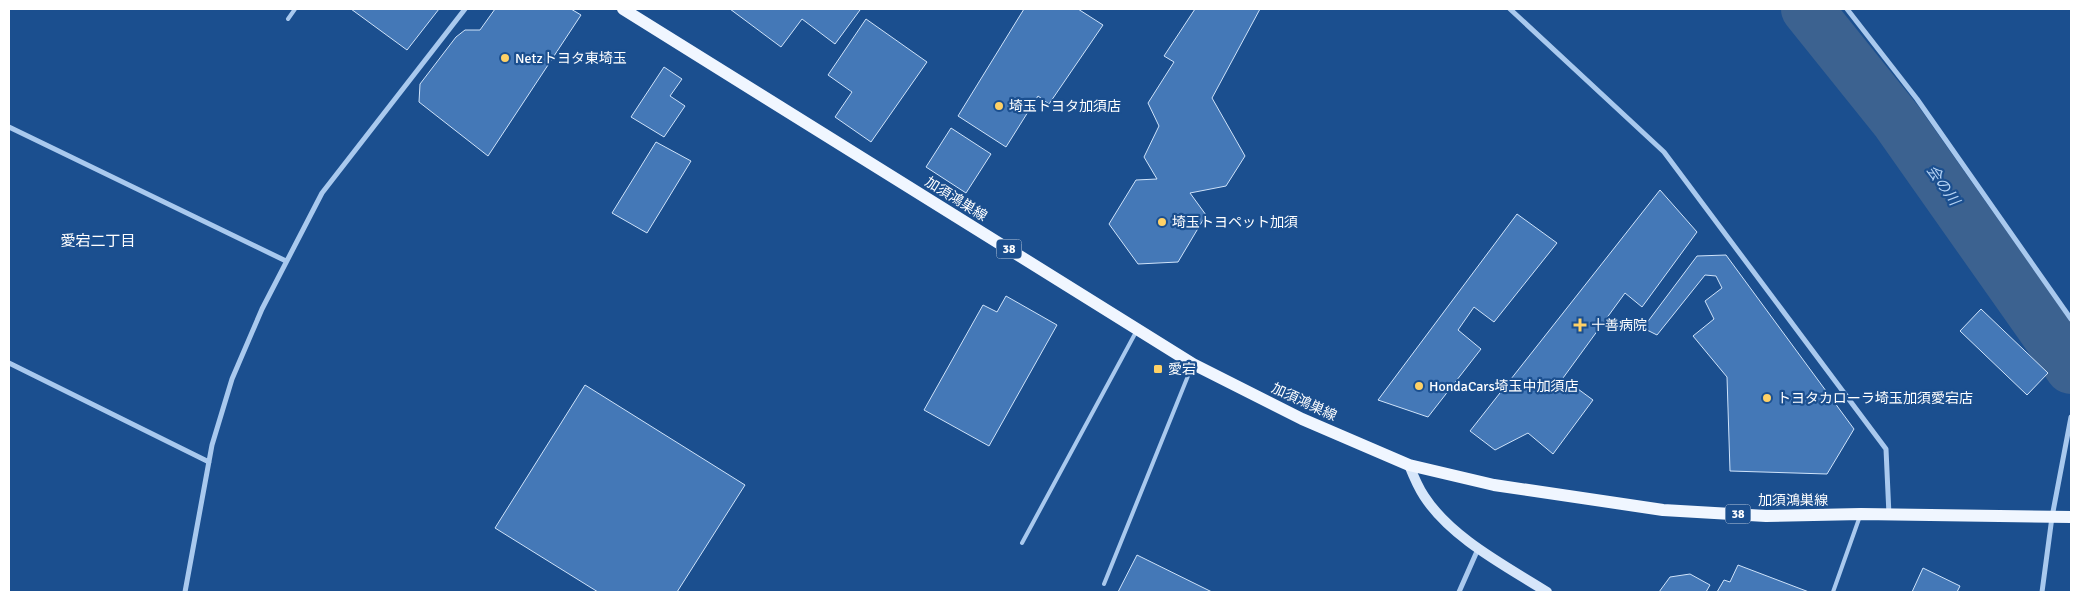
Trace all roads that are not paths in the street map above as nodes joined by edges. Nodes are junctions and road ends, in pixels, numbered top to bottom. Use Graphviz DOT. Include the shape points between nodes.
graph roads {
  1 [pos="295,9"];
  2 [pos="465,9"];
  3 [pos="623,9"];
  4 [pos="1510,9"];
  5 [pos="1848,9"];
  6 [pos="288,19"];
  7 [pos="9,127"];
  8 [pos="286,261"];
  9 [pos="2071,319"];
  10 [pos="1138,330"];
  11 [pos="9,363"];
  12 [pos="1193,364"];
  13 [pos="2071,417"];
  14 [pos="209,462"];
  15 [pos="1409,465"];
  16 [pos="1861,514"];
  17 [pos="1889,515"];
  18 [pos="2052,517"];
  19 [pos="2071,517"];
  20 [pos="1022,543"];
  21 [pos="1478,549"];
  22 [pos="1104,584"];
  23 [pos="184,592"];
  24 [pos="1459,592"];
  25 [pos="1547,592"];
  26 [pos="1833,592"];
  27 [pos="2042,592"];
  1 -- 6 [label="lane"];
  2 -- 8 [label="street" via="322,193"];
  3 -- 10 [label="main road, 加須鴻巣線 / 38"];
  4 -- 17 [label="street" via="1664,152 1886,449"];
  5 -- 9 [label="street" via="1917,99"];
  7 -- 8 [label="street"];
  8 -- 14 [label="street" via="232,379"];
  10 -- 12 [label="main road, 加須鴻巣線 / 38"];
  10 -- 20 [label="lane"];
  11 -- 14 [label="street"];
  12 -- 15 [label="main road, 加須鴻巣線 / 38" via="1302,419"];
  12 -- 22 [label="lane"];
  13 -- 18 [label="street"];
  14 -- 23 [label="street"];
  15 -- 16 [label="main road, 加須鴻巣線 / 38" via="1494,485 1663,510 1766,516"];
  15 -- 21 [label="street" via="1424,496 1444,520"];
  16 -- 17 [label="main road, 加須鴻巣線 / 38"];
  16 -- 26 [label="lane"];
  17 -- 18 [label="main road, 加須鴻巣線 / 38"];
  18 -- 19 [label="main road, 加須鴻巣線 / 38"];
  18 -- 27 [label="street"];
  21 -- 24 [label="street"];
  21 -- 25 [label="street"];
}
